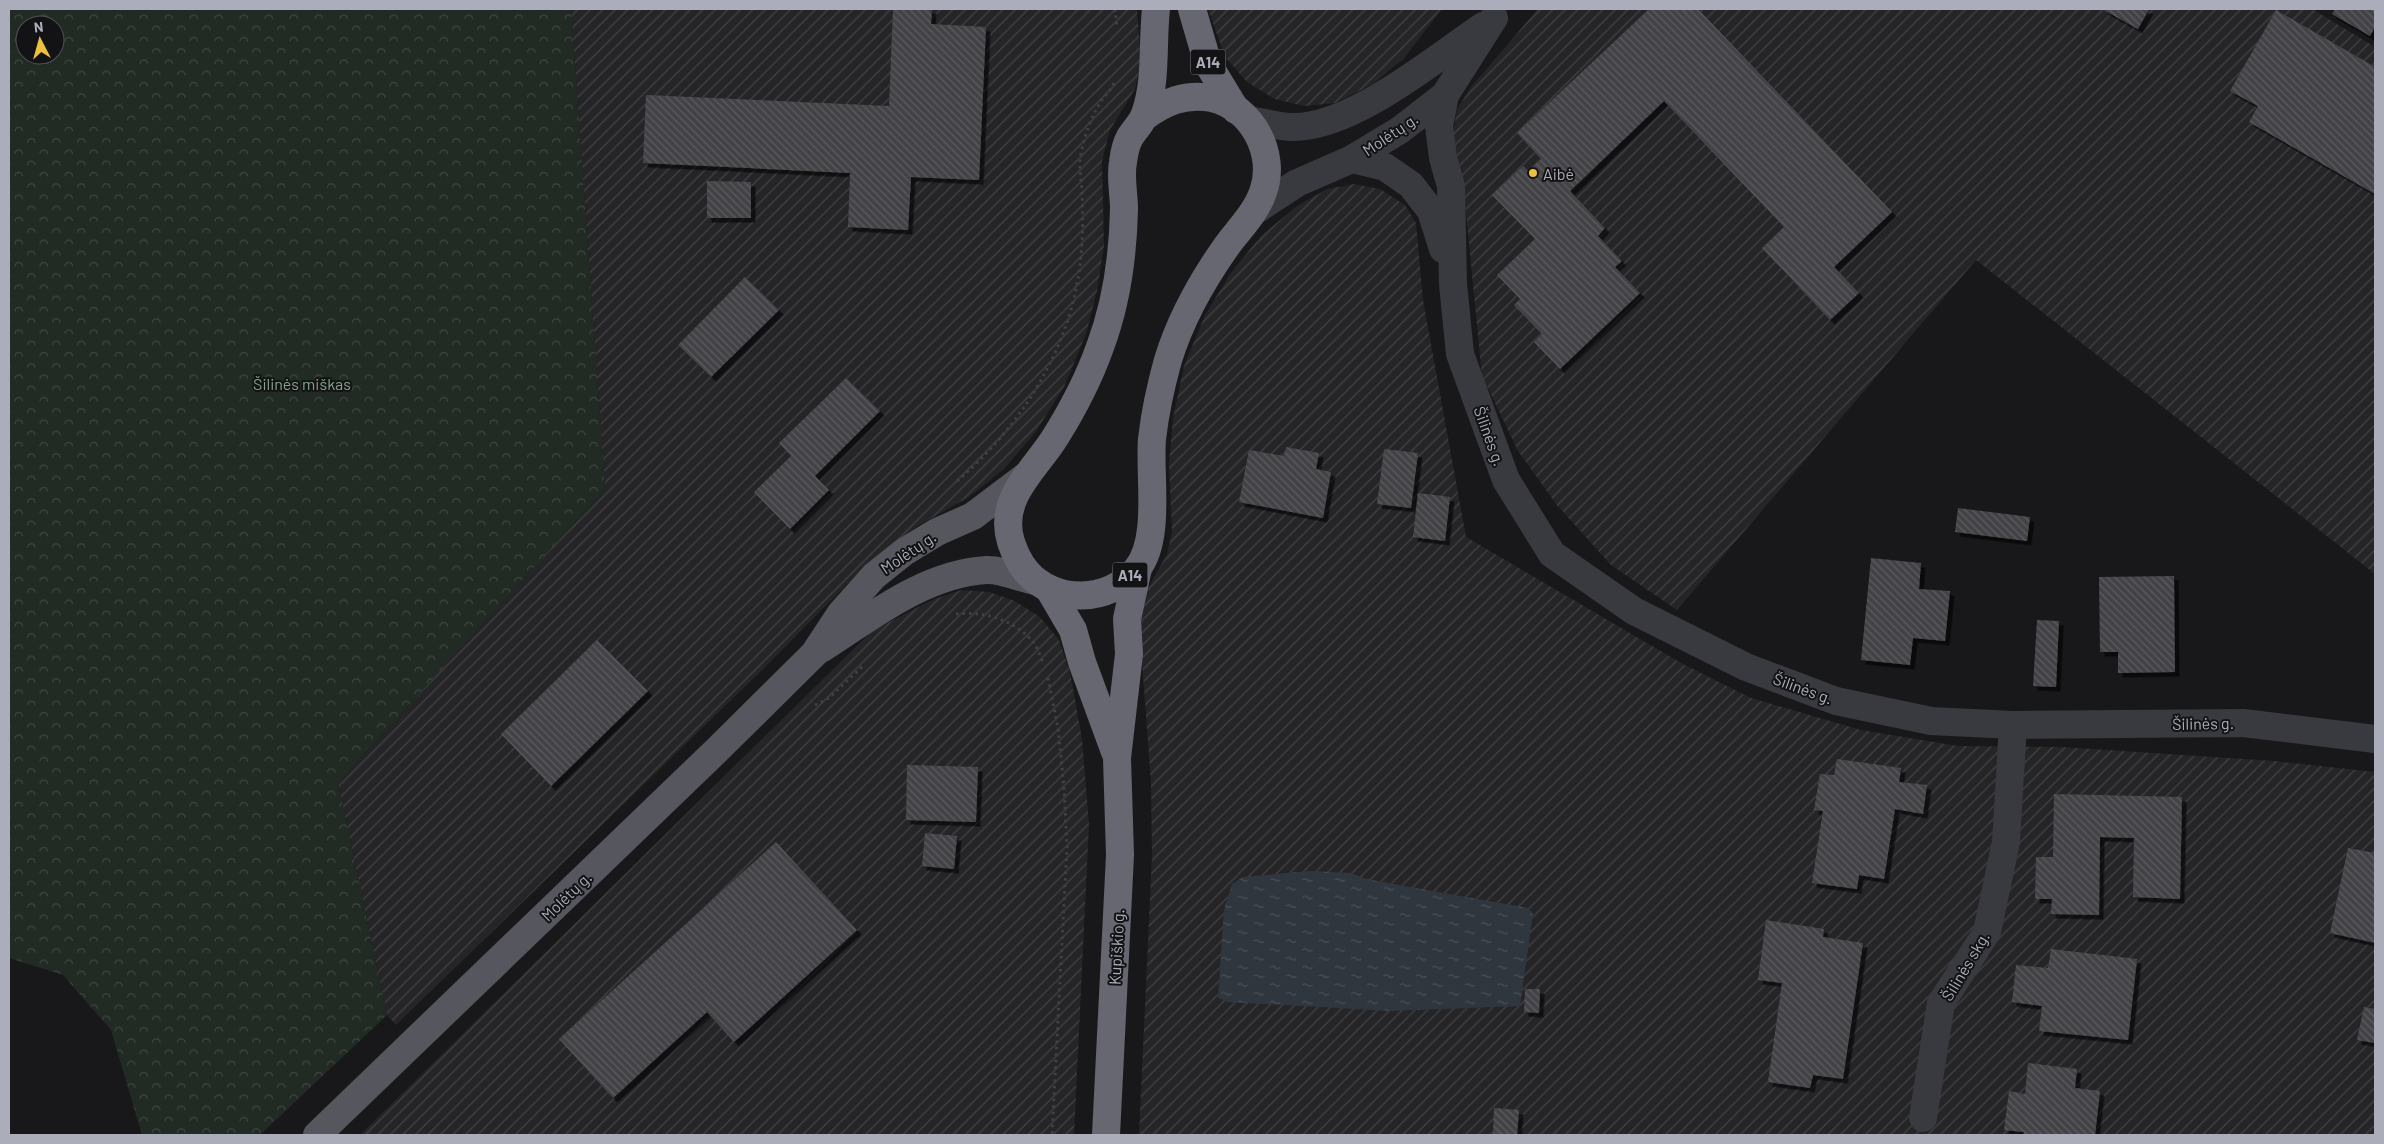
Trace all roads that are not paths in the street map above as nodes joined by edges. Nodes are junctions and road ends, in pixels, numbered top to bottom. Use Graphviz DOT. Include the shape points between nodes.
graph roads {
  1 [pos="1156,9"];
  2 [pos="1192,9"];
  3 [pos="1498,14"];
  4 [pos="1445,95"];
  5 [pos="1242,115"];
  6 [pos="1144,117"];
  7 [pos="1352,159"];
  8 [pos="1253,212"];
  9 [pos="1453,284"];
  10 [pos="1026,476"];
  11 [pos="1138,568"];
  12 [pos="1042,585"];
  13 [pos="814,654"];
  14 [pos="2013,725"];
  15 [pos="2375,740"];
  16 [pos="1117,758"];
  17 [pos="1923,1118"];
  18 [pos="317,1135"];
  19 [pos="1106,1135"];
  1 -- 6 [label="highway, A14" via="1153,37 1155,71"];
  2 -- 5 [label="highway, A14" via="1208,64"];
  3 -- 4 [label="street, Molėtų g."];
  3 -- 5 [label="street, Molėtų g." via="1380,96 1322,124 1290,127"];
  4 -- 7 [label="street, Molėtų g." via="1400,130"];
  4 -- 9 [label="street, Šilinės g." via="1439,126 1451,186"];
  5 -- 6 [label="highway, A14" via="1215,99 1189,96 1164,103"];
  5 -- 8 [label="highway, A14" via="1261,139 1267,165 1264,192"];
  6 -- 10 [label="highway, A14" via="1128,141 1122,166 1122,249 1106,330 1074,407 1053,442"];
  7 -- 8 [label="street, Molėtų g." via="1297,183"];
  7 -- 9 [label="street, Šilinės g." via="1385,167 1411,185 1431,211"];
  8 -- 11 [label="highway, A14" via="1225,248 1204,283 1169,358 1152,437 1150,544"];
  9 -- 14 [label="street, Šilinės g." via="1463,363 1506,480 1552,554 1634,611 1773,678 1836,701 1931,721"];
  10 -- 12 [label="highway, A14" via="1011,501 1007,531 1017,560"];
  10 -- 13 [label="main road, Molėtų g." via="972,516 904,552 874,576 841,613"];
  11 -- 12 [label="highway, A14" via="1119,585 1095,595 1070,596"];
  11 -- 16 [label="highway, Kupiškio g. / A14" via="1127,619 1129,654"];
  12 -- 13 [label="main road, Molėtų g." via="988,570 951,577 916,590"];
  12 -- 16 [label="highway, Kupiškio g. / A14" via="1073,630"];
  13 -- 18 [label="main road, Molėtų g."];
  14 -- 15 [label="street, Šilinės g." via="2243,723"];
  14 -- 17 [label="street, Šilinės skg." via="2006,842 1987,932 1941,1004"];
  16 -- 19 [label="highway, Kupiškio g. / A14" via="1120,855"];
}
